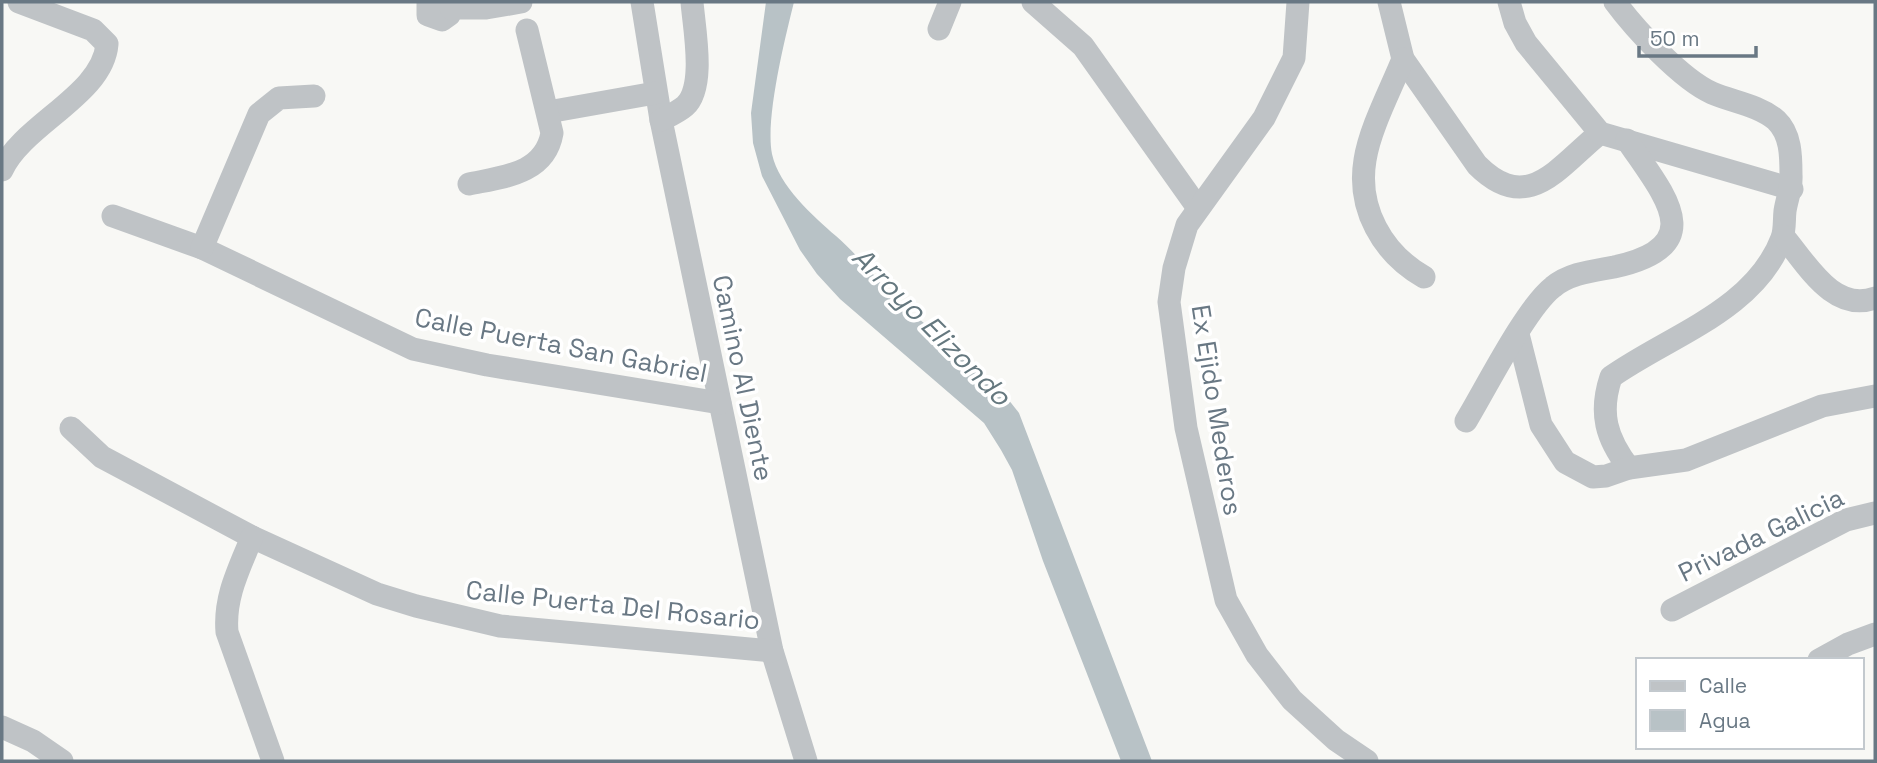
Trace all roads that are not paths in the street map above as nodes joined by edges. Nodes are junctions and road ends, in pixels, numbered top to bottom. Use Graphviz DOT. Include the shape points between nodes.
graph roads {
  1 [pos="19,2"];
  2 [pos="428,2"];
  3 [pos="521,2"];
  4 [pos="642,2"];
  5 [pos="692,2"];
  6 [pos="950,2"];
  7 [pos="1033,2"];
  8 [pos="1056,2"];
  9 [pos="1298,2"];
  10 [pos="1389,2"];
  11 [pos="1509,2"];
  12 [pos="1615,2"];
  13 [pos="450,5"];
  14 [pos="939,29"];
  15 [pos="527,30"];
  16 [pos="1403,59"];
  17 [pos="1113,75"];
  18 [pos="656,93"];
  19 [pos="314,96"];
  20 [pos="548,112"];
  21 [pos="661,120"];
  22 [pos="1600,133"];
  23 [pos="1628,140"];
  24 [pos="4,158"];
  25 [pos="469,184"];
  26 [pos="1792,189"];
  27 [pos="1201,202"];
  28 [pos="113,216"];
  29 [pos="1783,236"];
  30 [pos="202,248"];
  31 [pos="1424,277"];
  32 [pos="1875,298"];
  33 [pos="1518,334"];
  34 [pos="1875,396"];
  35 [pos="720,403"];
  36 [pos="1466,421"];
  37 [pos="71,428"];
  38 [pos="1629,468"];
  39 [pos="1875,513"];
  40 [pos="253,537"];
  41 [pos="1672,610"];
  42 [pos="1875,634"];
  43 [pos="772,651"];
  44 [pos="1823,658"];
  45 [pos="2,727"];
  46 [pos="62,761"];
  47 [pos="273,761"];
  48 [pos="806,761"];
  49 [pos="1367,761"];
  1 -- 24 [label="street" via="93,30 107,44 102,66 88,82"];
  2 -- 13 [label="street" via="428,15 435,20 449,15"];
  3 -- 13 [label="street" via="486,8"];
  4 -- 18 [label="street, Camino Al Diente"];
  5 -- 21 [label="street" via="697,67 693,94 686,105"];
  6 -- 14 [label="street"];
  7 -- 17 [label="street"];
  8 -- 17 [label="street" via="1094,38"];
  9 -- 27 [label="street, Ex Ejido Mederos" via="1294,58 1264,118"];
  10 -- 16 [label="street"];
  11 -- 22 [label="street" via="1526,43"];
  12 -- 26 [label="street" via="1686,75 1710,92 1776,121 1786,133 1791,151"];
  15 -- 20 [label="street"];
  16 -- 22 [label="street" via="1477,165 1502,186 1524,189 1543,182"];
  16 -- 31 [label="street" via="1365,158 1363,183 1377,232 1406,267"];
  17 -- 27 [label="street"];
  18 -- 20 [label="street"];
  18 -- 21 [label="street, Camino Al Diente"];
  19 -- 30 [label="street" via="279,98 258,114"];
  20 -- 25 [label="street" via="552,133 542,159 528,169"];
  21 -- 35 [label="street, Camino Al Diente"];
  22 -- 23 [label="street"];
  23 -- 26 [label="street"];
  23 -- 33 [label="street" via="1672,209 1671,237 1640,260 1573,276 1553,287"];
  26 -- 29 [label="street"];
  27 -- 49 [label="street, Ex Ejido Mederos" via="1187,225 1169,302 1186,428 1226,600 1257,654 1292,700"];
  28 -- 30 [label="street, Calle Puerta San Gabriel"];
  29 -- 32 [label="street" via="1834,295 1854,302"];
  29 -- 38 [label="street" via="1738,299 1611,377 1603,413 1613,448"];
  30 -- 35 [label="street, Calle Puerta San Gabriel" via="413,349"];
  33 -- 36 [label="street"];
  33 -- 38 [label="street" via="1541,425 1565,462 1593,477"];
  34 -- 38 [label="street" via="1822,406 1686,460"];
  35 -- 43 [label="street, Camino Al Diente"];
  37 -- 40 [label="street, Calle Puerta Del Rosario" via="102,457"];
  39 -- 41 [label="street, Privada Galicia" via="1846,520"];
  40 -- 43 [label="street, Calle Puerta Del Rosario" via="377,594 452,616 500,626"];
  40 -- 47 [label="street" via="231,588 226,624"];
  42 -- 44 [label="street"];
  43 -- 48 [label="street, Camino Al Diente"];
  45 -- 46 [label="street"];
}
